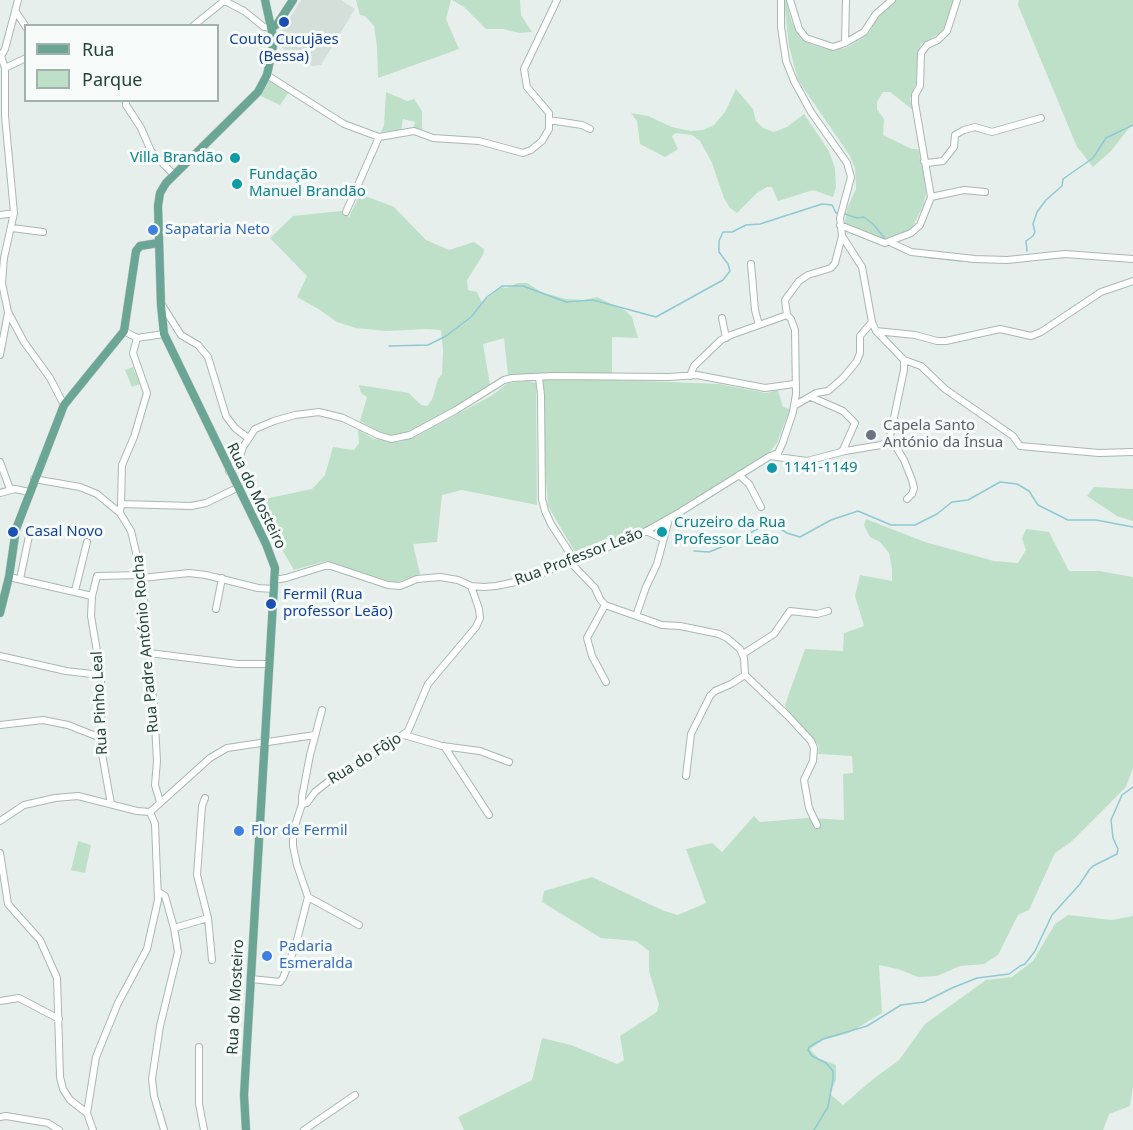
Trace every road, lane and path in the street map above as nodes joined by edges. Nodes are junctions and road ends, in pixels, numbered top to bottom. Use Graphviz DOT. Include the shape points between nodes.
graph roads {
  1 [pos="18,0"];
  2 [pos="265,0"];
  3 [pos="293,0"];
  4 [pos="557,0"];
  5 [pos="781,0"];
  6 [pos="790,0"];
  7 [pos="846,0"];
  8 [pos="892,0"];
  9 [pos="957,0"];
  10 [pos="223,1"];
  11 [pos="16,12"];
  12 [pos="24,24"];
  13 [pos="195,24"];
  14 [pos="272,27"];
  15 [pos="845,43"];
  16 [pos="1,55"];
  17 [pos="24,59"];
  18 [pos="5,68"];
  19 [pos="267,75"];
  20 [pos="126,102"];
  21 [pos="3,116"];
  22 [pos="1041,118"];
  23 [pos="549,120"];
  24 [pos="590,129"];
  25 [pos="379,137"];
  26 [pos="924,161"];
  27 [pos="173,174"];
  28 [pos="985,192"];
  29 [pos="931,197"];
  30 [pos="14,213"];
  31 [pos="346,213"];
  32 [pos="0,214"];
  33 [pos="840,222"];
  34 [pos="12,228"];
  35 [pos="43,232"];
  36 [pos="842,236"];
  37 [pos="888,242"];
  38 [pos="158,243"];
  39 [pos="1133,259"];
  40 [pos="751,264"];
  41 [pos="1133,281"];
  42 [pos="161,305"];
  43 [pos="8,312"];
  44 [pos="787,315"];
  45 [pos="722,318"];
  46 [pos="872,322"];
  47 [pos="759,325"];
  48 [pos="124,331"];
  49 [pos="876,331"];
  50 [pos="164,334"];
  51 [pos="137,338"];
  52 [pos="726,338"];
  53 [pos="0,355"];
  54 [pos="904,360"];
  55 [pos="690,376"];
  56 [pos="538,377"];
  57 [pos="794,384"];
  58 [pos="812,397"];
  59 [pos="64,405"];
  60 [pos="794,406"];
  61 [pos="248,438"];
  62 [pos="889,441"];
  63 [pos="1133,452"];
  64 [pos="837,454"];
  65 [pos="770,456"];
  66 [pos="0,462"];
  67 [pos="230,471"];
  68 [pos="739,475"];
  69 [pos="34,479"];
  70 [pos="237,488"];
  71 [pos="10,489"];
  72 [pos="29,492"];
  73 [pos="0,493"];
  74 [pos="908,499"];
  75 [pos="122,504"];
  76 [pos="760,507"];
  77 [pos="120,513"];
  78 [pos="669,518"];
  79 [pos="646,531"];
  80 [pos="29,537"];
  81 [pos="663,539"];
  82 [pos="87,542"];
  83 [pos="571,563"];
  84 [pos="142,576"];
  85 [pos="9,577"];
  86 [pos="222,578"];
  87 [pos="20,579"];
  88 [pos="274,580"];
  89 [pos="471,586"];
  90 [pos="274,589"];
  91 [pos="75,591"];
  92 [pos="92,596"];
  93 [pos="605,605"];
  94 [pos="216,609"];
  95 [pos="828,611"];
  96 [pos="0,613"];
  97 [pos="636,616"];
  98 [pos="149,653"];
  99 [pos="743,654"];
  100 [pos="0,656"];
  101 [pos="269,664"];
  102 [pos="101,675"];
  103 [pos="745,675"];
  104 [pos="606,682"];
  105 [pos="322,710"];
  106 [pos="0,725"];
  107 [pos="315,735"];
  108 [pos="404,735"];
  109 [pos="101,738"];
  110 [pos="265,741"];
  111 [pos="444,746"];
  112 [pos="509,762"];
  113 [pos="686,776"];
  114 [pos="205,798"];
  115 [pos="160,802"];
  116 [pos="111,804"];
  117 [pos="302,804"];
  118 [pos="150,812"];
  119 [pos="489,815"];
  120 [pos="0,821"];
  121 [pos="818,825"];
  122 [pos="0,853"];
  123 [pos="159,892"];
  124 [pos="309,897"];
  125 [pos="208,918"];
  126 [pos="359,926"];
  127 [pos="174,928"];
  128 [pos="212,960"];
  129 [pos="251,979"];
  130 [pos="0,1001"];
  131 [pos="58,1019"];
  132 [pos="199,1047"];
  133 [pos="355,1095"];
  134 [pos="87,1113"];
  135 [pos="0,1117"];
  136 [pos="59,1130"];
  137 [pos="93,1130"];
  138 [pos="164,1130"];
  139 [pos="204,1130"];
  140 [pos="246,1130"];
  141 [pos="303,1130"];
  1 -- 11 [label="street"];
  2 -- 14 [label="main road, Rua do Mosteiro"];
  3 -- 14 [label="main road"];
  4 -- 23 [label="street" via="524,69 527,87 549,113"];
  5 -- 33 [label="street" via="786,61 811,112 847,163 851,177"];
  6 -- 15 [label="street" via="806,38 833,47"];
  7 -- 15 [label="street"];
  8 -- 15 [label="street" via="864,32"];
  9 -- 26 [label="street" via="947,31 921,53 915,104"];
  10 -- 13 [label="street"];
  10 -- 14 [label="street" via="264,27"];
  11 -- 12 [label="street"];
  11 -- 16 [label="street"];
  14 -- 19 [label="main road, Rua do Mosteiro" via="274,41"];
  16 -- 18 [label="street"];
  17 -- 18 [label="street"];
  18 -- 21 [label="street"];
  19 -- 25 [label="street" via="344,124"];
  19 -- 27 [label="main road, Rua do Mosteiro" via="258,92"];
  20 -- 27 [label="street" via="151,151"];
  21 -- 30 [label="street"];
  22 -- 26 [label="street" via="992,132 975,127 964,130 955,135 954,147 943,161"];
  23 -- 24 [label="street"];
  23 -- 25 [label="street" via="542,141 523,153 479,141 433,138 414,131"];
  25 -- 31 [label="street"];
  26 -- 29 [label="street"];
  27 -- 38 [label="main road, Rua do Mosteiro" via="160,193"];
  28 -- 29 [label="street" via="964,190"];
  29 -- 37 [label="street" via="920,225"];
  30 -- 32 [label="street"];
  30 -- 34 [label="street"];
  33 -- 36 [label="street"];
  33 -- 37 [label="street" via="880,242"];
  34 -- 35 [label="street"];
  34 -- 43 [label="street" via="2,284"];
  36 -- 44 [label="street" via="831,268 808,275 790,291 785,300"];
  36 -- 46 [label="street" via="862,267"];
  37 -- 39 [label="street" via="911,252 975,259 1065,254"];
  38 -- 42 [label="main road, Rua do Mosteiro"];
  38 -- 48 [label="main road" via="141,246 134,254"];
  40 -- 47 [label="street"];
  41 -- 49 [label="street" via="1101,292 1031,336 1000,329 937,341"];
  42 -- 50 [label="main road, Rua do Mosteiro"];
  42 -- 61 [label="street" via="181,335 208,357 226,416"];
  43 -- 53 [label="street"];
  43 -- 59 [label="street"];
  44 -- 47 [label="street"];
  44 -- 57 [label="street" via="795,330"];
  45 -- 52 [label="street"];
  46 -- 49 [label="street"];
  46 -- 58 [label="street" via="860,336 860,353 851,369 828,390"];
  47 -- 52 [label="street"];
  48 -- 51 [label="street"];
  48 -- 59 [label="main road"];
  49 -- 54 [label="street"];
  50 -- 51 [label="street"];
  50 -- 67 [label="main road, Rua do Mosteiro"];
  51 -- 75 [label="street" via="134,353 147,393 122,465"];
  52 -- 55 [label="street" via="704,355"];
  54 -- 62 [label="street"];
  54 -- 63 [label="street" via="921,366 945,389 1013,436 1020,446 1082,453"];
  55 -- 56 [label="street"];
  55 -- 57 [label="street" via="765,388"];
  56 -- 61 [label="street" via="504,380 410,435 391,439 319,412 274,421 255,429"];
  56 -- 83 [label="street" via="544,511 573,558"];
  57 -- 60 [label="street"];
  58 -- 60 [label="street"];
  58 -- 64 [label="street" via="843,411 855,423 843,450"];
  59 -- 69 [label="main road"];
  60 -- 65 [label="street" via="778,453"];
  61 -- 67 [label="street" via="238,463"];
  62 -- 64 [label="street"];
  62 -- 74 [label="street" via="904,460 912,480 914,488"];
  64 -- 65 [label="street" via="807,461"];
  65 -- 68 [label="street, Rua Professor Leão"];
  66 -- 71 [label="street"];
  67 -- 70 [label="main road, Rua do Mosteiro"];
  68 -- 76 [label="street" via="749,484"];
  68 -- 78 [label="street, Rua Professor Leão"];
  69 -- 72 [label="main road"];
  69 -- 77 [label="street, Rua Padre António Rocha" via="80,486"];
  70 -- 75 [label="street" via="191,506"];
  70 -- 88 [label="main road, Rua do Mosteiro" via="272,557"];
  71 -- 72 [label="street"];
  71 -- 73 [label="street"];
  72 -- 85 [label="main road" via="16,529"];
  75 -- 77 [label="street"];
  77 -- 84 [label="street, Rua Padre António Rocha" via="131,531"];
  78 -- 79 [label="street, Rua Professor Leão"];
  78 -- 81 [label="street"];
  79 -- 81 [label="street"];
  79 -- 83 [label="street, Rua Professor Leão"];
  80 -- 87 [label="street"];
  81 -- 97 [label="street"];
  82 -- 91 [label="street"];
  83 -- 89 [label="street, Rua Professor Leão" via="525,580"];
  83 -- 93 [label="street"];
  84 -- 86 [label="street" via="189,573"];
  84 -- 92 [label="street" via="97,576"];
  84 -- 98 [label="street, Rua Padre António Rocha"];
  85 -- 87 [label="street"];
  85 -- 96 [label="main road"];
  86 -- 90 [label="street"];
  86 -- 94 [label="street"];
  87 -- 91 [label="street"];
  88 -- 89 [label="street, Rua Professor Leão" via="328,565 388,585 440,577"];
  88 -- 90 [label="main road, Rua do Mosteiro"];
  89 -- 108 [label="street, Rua do Fôjo" via="479,609 476,627 428,684"];
  90 -- 101 [label="main road, Rua do Mosteiro"];
  91 -- 92 [label="street"];
  92 -- 102 [label="street, Rua Pinho Leal" via="91,616"];
  93 -- 97 [label="street"];
  93 -- 104 [label="street" via="587,638"];
  95 -- 99 [label="street" via="790,611 774,634"];
  97 -- 99 [label="street" via="662,626 719,634"];
  98 -- 101 [label="street"];
  98 -- 115 [label="street, Rua Padre António Rocha" via="157,761 155,785"];
  99 -- 103 [label="street"];
  100 -- 102 [label="street"];
  101 -- 110 [label="main road, Rua do Mosteiro"];
  102 -- 109 [label="street, Rua Pinho Leal"];
  103 -- 113 [label="street" via="710,696 691,734"];
  103 -- 121 [label="street" via="811,741 813,761 804,780 805,792"];
  105 -- 107 [label="street"];
  106 -- 109 [label="street" via="43,720"];
  107 -- 110 [label="street"];
  107 -- 117 [label="street"];
  108 -- 111 [label="street"];
  108 -- 117 [label="street, Rua do Fôjo" via="329,781"];
  109 -- 116 [label="street, Rua Pinho Leal"];
  110 -- 115 [label="street" via="227,748"];
  110 -- 129 [label="main road, Rua do Mosteiro"];
  111 -- 112 [label="street" via="480,751"];
  111 -- 119 [label="street"];
  114 -- 125 [label="street" via="197,875"];
  115 -- 118 [label="street"];
  116 -- 118 [label="street"];
  116 -- 120 [label="street" via="78,796 55,798 24,805"];
  117 -- 124 [label="street" via="293,846"];
  118 -- 123 [label="street"];
  122 -- 131 [label="street" via="8,904 40,940 57,978"];
  123 -- 127 [label="street" via="165,896"];
  123 -- 134 [label="street" via="147,949 118,1003 96,1057"];
  124 -- 126 [label="street"];
  124 -- 129 [label="street" via="283,978 280,982"];
  125 -- 127 [label="street"];
  125 -- 128 [label="street"];
  127 -- 138 [label="street" via="177,961 160,1026 152,1079"];
  129 -- 140 [label="main road, Rua do Mosteiro" via="244,1095"];
  130 -- 131 [label="street" via="19,999"];
  131 -- 134 [label="street" via="63,1089"];
  132 -- 139 [label="street" via="199,1104"];
  133 -- 141 [label="street"];
  134 -- 137 [label="street"];
  135 -- 136 [label="street" via="48,1123"];
}
